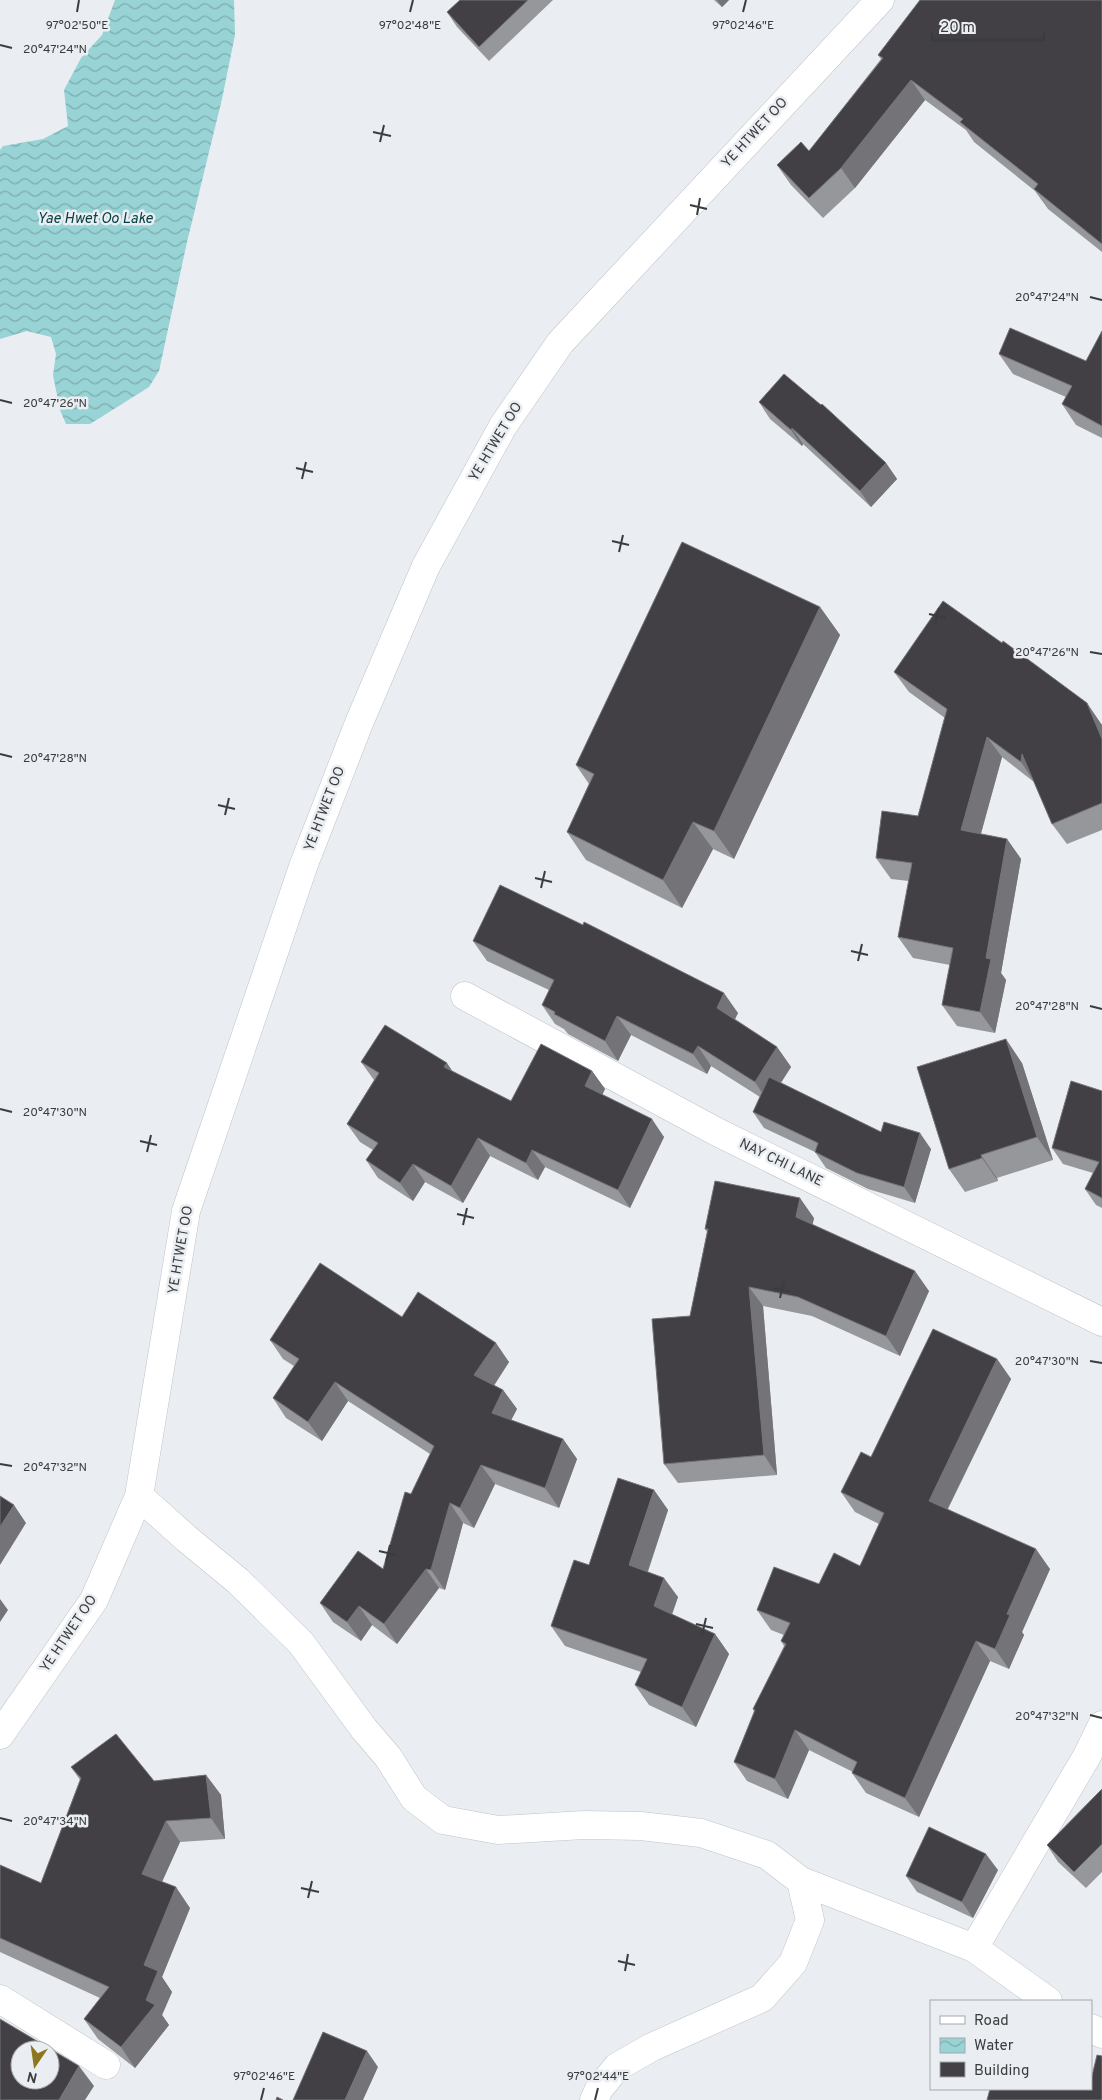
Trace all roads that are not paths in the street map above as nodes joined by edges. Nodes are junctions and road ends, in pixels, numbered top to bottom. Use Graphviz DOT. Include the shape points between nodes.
graph roads {
  1 [pos="880,0"];
  2 [pos="465,996"];
  3 [pos="1102,1322"];
  4 [pos="139,1496"];
  5 [pos="1102,1725"];
  6 [pos="0,1735"];
  7 [pos="801,1880"];
  8 [pos="974,1948"];
  9 [pos="0,1999"];
  10 [pos="1047,2000"];
  11 [pos="106,2065"];
  12 [pos="594,2100"];
  1 -- 4 [label="street, YE HTWET OO" via="560,343 503,426 426,566 358,723 304,864 186,1212"];
  2 -- 3 [label="street, NAY CHI LANE" via="717,1132"];
  4 -- 6 [label="street, YE HTWET OO" via="94,1600"];
  4 -- 7 [label="street" via="238,1581 301,1643 388,1757 414,1798 443,1820 498,1830 603,1825 700,1833 767,1855"];
  5 -- 8 [label="street"];
  7 -- 8 [label="street"];
  7 -- 12 [label="street" via="810,1920 793,1963 762,1998 652,2047 617,2067"];
  8 -- 10 [label="street"];
  9 -- 11 [label="street"];
}
